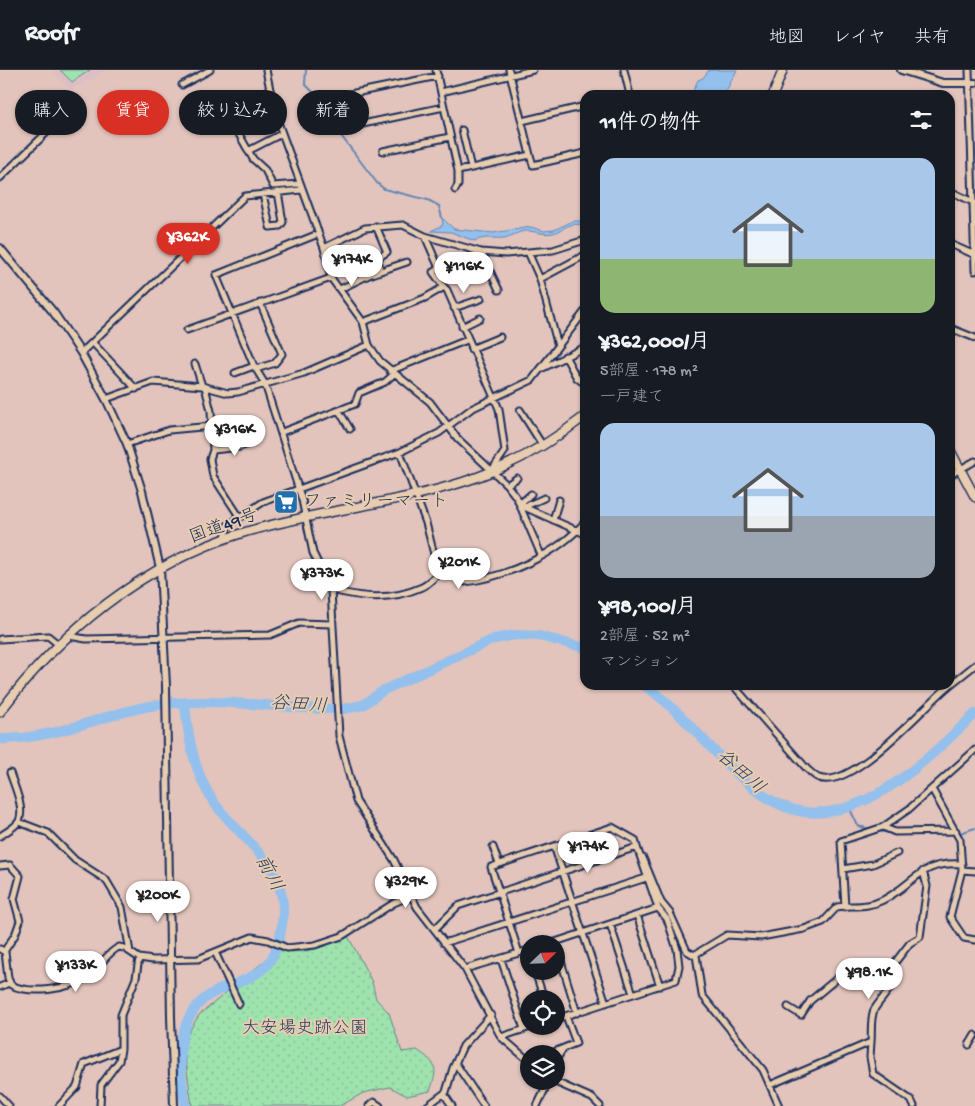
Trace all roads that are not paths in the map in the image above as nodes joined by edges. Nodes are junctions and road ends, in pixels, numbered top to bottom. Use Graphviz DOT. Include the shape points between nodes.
graph roads {
  1 [pos="210,70"];
  2 [pos="266,70"];
  3 [pos="436,70"];
  4 [pos="533,70"];
  5 [pos="624,70"];
  6 [pos="783,70"];
  7 [pos="901,70"];
  8 [pos="969,70"];
  9 [pos="509,73"];
  10 [pos="438,76"];
  11 [pos="973,83"];
  12 [pos="182,85"];
  13 [pos="269,90"];
  14 [pos="629,90"];
  15 [pos="775,90"];
  16 [pos="369,91"];
  17 [pos="441,92"];
  18 [pos="973,102"];
  19 [pos="444,107"];
  20 [pos="580,107"];
  21 [pos="522,121"];
  22 [pos="369,123"];
  23 [pos="462,130"];
  24 [pos="44,135"];
  25 [pos="239,135"];
  26 [pos="279,135"];
  27 [pos="281,135"];
  28 [pos="450,137"];
  29 [pos="248,151"];
  30 [pos="383,151"];
  31 [pos="580,154"];
  32 [pos="530,155"];
  33 [pos="471,168"];
  34 [pos="458,171"];
  35 [pos="0,178"];
  36 [pos="299,184"];
  37 [pos="301,190"];
  38 [pos="455,190"];
  39 [pos="278,192"];
  40 [pos="263,194"];
  41 [pos="955,194"];
  42 [pos="974,203"];
  43 [pos="376,226"];
  44 [pos="318,234"];
  45 [pos="425,236"];
  46 [pos="580,242"];
  47 [pos="955,246"];
  48 [pos="0,248"];
  49 [pos="324,248"];
  50 [pos="481,252"];
  51 [pos="528,252"];
  52 [pos="975,255"];
  53 [pos="580,258"];
  54 [pos="407,262"];
  55 [pos="440,268"];
  56 [pos="380,271"];
  57 [pos="975,271"];
  58 [pos="330,278"];
  59 [pos="540,278"];
  60 [pos="444,287"];
  61 [pos="340,289"];
  62 [pos="499,290"];
  63 [pos="481,299"];
  64 [pos="260,303"];
  65 [pos="454,308"];
  66 [pos="232,314"];
  67 [pos="580,317"];
  68 [pos="480,318"];
  69 [pos="363,322"];
  70 [pos="462,328"];
  71 [pos="187,330"];
  72 [pos="955,330"];
  73 [pos="500,337"];
  74 [pos="975,338"];
  75 [pos="467,340"];
  76 [pos="93,343"];
  77 [pos="370,345"];
  78 [pos="558,346"];
  79 [pos="471,349"];
  80 [pos="580,349"];
  81 [pos="81,353"];
  82 [pos="565,356"];
  83 [pos="195,364"];
  84 [pos="255,368"];
  85 [pos="543,368"];
  86 [pos="235,373"];
  87 [pos="392,373"];
  88 [pos="580,381"];
  89 [pos="265,384"];
  90 [pos="204,386"];
  91 [pos="136,388"];
  92 [pos="495,398"];
  93 [pos="106,399"];
  94 [pos="520,410"];
  95 [pos="339,412"];
  96 [pos="580,420"];
  97 [pos="212,426"];
  98 [pos="448,428"];
  99 [pos="350,429"];
  100 [pos="282,432"];
  101 [pos="236,435"];
  102 [pos="252,442"];
  103 [pos="127,444"];
  104 [pos="543,446"];
  105 [pos="240,447"];
  106 [pos="213,450"];
  107 [pos="400,452"];
  108 [pos="955,459"];
  109 [pos="975,460"];
  110 [pos="960,468"];
  111 [pos="492,470"];
  112 [pos="955,472"];
  113 [pos="517,478"];
  114 [pos="507,485"];
  115 [pos="299,487"];
  116 [pos="415,494"];
  117 [pos="531,494"];
  118 [pos="975,496"];
  119 [pos="544,498"];
  120 [pos="559,500"];
  121 [pos="521,503"];
  122 [pos="239,516"];
  123 [pos="306,518"];
  124 [pos="553,520"];
  125 [pos="580,528"];
  126 [pos="577,532"];
  127 [pos="580,533"];
  128 [pos="225,539"];
  129 [pos="541,555"];
  130 [pos="160,568"];
  131 [pos="341,572"];
  132 [pos="439,574"];
  133 [pos="324,577"];
  134 [pos="331,590"];
  135 [pos="332,624"];
  136 [pos="69,636"];
  137 [pos="165,636"];
  138 [pos="0,639"];
  139 [pos="58,644"];
  140 [pos="975,665"];
  141 [pos="955,681"];
  142 [pos="737,690"];
  143 [pos="945,690"];
  144 [pos="0,712"];
  145 [pos="975,750"];
  146 [pos="10,773"];
  147 [pos="932,789"];
  148 [pos="19,822"];
  149 [pos="883,827"];
  150 [pos="956,832"];
  151 [pos="0,836"];
  152 [pos="554,846"];
  153 [pos="494,847"];
  154 [pos="637,847"];
  155 [pos="897,853"];
  156 [pos="639,854"];
  157 [pos="500,864"];
  158 [pos="0,866"];
  159 [pos="962,867"];
  160 [pos="843,869"];
  161 [pos="923,871"];
  162 [pos="975,871"];
  163 [pos="562,872"];
  164 [pos="646,878"];
  165 [pos="499,893"];
  166 [pos="410,896"];
  167 [pos="573,902"];
  168 [pos="845,907"];
  169 [pos="658,908"];
  170 [pos="637,915"];
  171 [pos="508,923"];
  172 [pos="610,924"];
  173 [pos="435,929"];
  174 [pos="583,932"];
  175 [pos="565,939"];
  176 [pos="975,940"];
  177 [pos="444,943"];
  178 [pos="2,949"];
  179 [pos="130,952"];
  180 [pos="215,952"];
  181 [pos="519,953"];
  182 [pos="696,955"];
  183 [pos="139,958"];
  184 [pos="170,960"];
  185 [pos="501,960"];
  186 [pos="893,965"];
  187 [pos="465,969"];
  188 [pos="565,977"];
  189 [pos="9,983"];
  190 [pos="660,986"];
  191 [pos="0,987"];
  192 [pos="633,994"];
  193 [pos="606,1003"];
  194 [pos="239,1004"];
  195 [pos="788,1007"];
  196 [pos="577,1012"];
  197 [pos="491,1015"];
  198 [pos="566,1016"];
  199 [pos="520,1017"];
  200 [pos="520,1030"];
  201 [pos="975,1035"];
  202 [pos="501,1037"];
  203 [pos="871,1042"];
  204 [pos="969,1045"];
  205 [pos="565,1048"];
  206 [pos="121,1049"];
  207 [pos="520,1053"];
  208 [pos="456,1064"];
  209 [pos="770,1085"];
  210 [pos="565,1086"];
  211 [pos="545,1090"];
  212 [pos="444,1094"];
  213 [pos="0,1096"];
  214 [pos="9,1106"];
  215 [pos="59,1106"];
  216 [pos="100,1106"];
  217 [pos="174,1106"];
  218 [pos="369,1106"];
  219 [pos="380,1106"];
  220 [pos="427,1106"];
  221 [pos="452,1106"];
  222 [pos="484,1106"];
  223 [pos="538,1106"];
  224 [pos="600,1106"];
  225 [pos="779,1106"];
  226 [pos="914,1106"];
  1 -- 12 [label="street"];
  2 -- 13 [label="street"];
  3 -- 10 [label="street"];
  4 -- 9 [label="street"];
  5 -- 14 [label="street"];
  6 -- 15 [label="main road"];
  7 -- 11 [label="street" via="943,83"];
  8 -- 11 [label="street"];
  9 -- 17 [label="street"];
  9 -- 21 [label="street"];
  10 -- 16 [label="street"];
  10 -- 17 [label="street"];
  11 -- 18 [label="street"];
  17 -- 19 [label="street"];
  18 -- 42 [label="street"];
  19 -- 22 [label="street"];
  19 -- 28 [label="street"];
  20 -- 21 [label="street"];
  21 -- 32 [label="street"];
  23 -- 33 [label="street"];
  24 -- 35 [label="street"];
  25 -- 29 [label="street"];
  26 -- 29 [label="street"];
  27 -- 36 [label="street"];
  28 -- 30 [label="street"];
  28 -- 34 [label="street"];
  29 -- 36 [label="street" via="265,170 273,186"];
  31 -- 32 [label="street" via="533,165"];
  32 -- 33 [label="street"];
  33 -- 34 [label="street"];
  34 -- 38 [label="street"];
  36 -- 37 [label="street"];
  37 -- 39 [label="street"];
  37 -- 44 [label="street"];
  39 -- 40 [label="street"];
  39 -- 40 [label="street" via="283,222 280,226 270,227"];
  40 -- 76 [label="street" via="245,196"];
  41 -- 42 [label="street"];
  42 -- 52 [label="street"];
  43 -- 45 [label="street" via="403,225"];
  43 -- 49 [label="street"];
  43 -- 56 [label="street" via="387,252 378,258"];
  44 -- 49 [label="street"];
  44 -- 66 [label="street" via="216,275"];
  45 -- 50 [label="street"];
  45 -- 55 [label="street"];
  46 -- 51 [label="street" via="553,250"];
  47 -- 52 [label="street"];
  48 -- 81 [label="street" via="40,294"];
  49 -- 58 [label="street"];
  50 -- 51 [label="street"];
  50 -- 55 [label="street"];
  50 -- 62 [label="street"];
  51 -- 59 [label="street"];
  52 -- 57 [label="street"];
  53 -- 59 [label="street"];
  54 -- 56 [label="street"];
  55 -- 60 [label="street" via="433,272"];
  56 -- 61 [label="street"];
  58 -- 61 [label="street"];
  58 -- 64 [label="street"];
  59 -- 78 [label="street"];
  60 -- 65 [label="street"];
  60 -- 69 [label="street"];
  61 -- 69 [label="street"];
  63 -- 65 [label="street"];
  64 -- 66 [label="street"];
  64 -- 84 [label="street" via="282,354 275,363"];
  65 -- 70 [label="street"];
  66 -- 71 [label="street"];
  66 -- 84 [label="street"];
  67 -- 78 [label="street"];
  68 -- 70 [label="street"];
  69 -- 77 [label="street"];
  70 -- 75 [label="street"];
  72 -- 74 [label="street"];
  73 -- 79 [label="street"];
  75 -- 79 [label="street"];
  75 -- 87 [label="street"];
  76 -- 81 [label="street"];
  76 -- 91 [label="street"];
  77 -- 87 [label="street"];
  77 -- 89 [label="street" via="304,373"];
  78 -- 85 [label="street"];
  79 -- 92 [label="street"];
  80 -- 82 [label="street"];
  81 -- 93 [label="street"];
  82 -- 85 [label="street"];
  82 -- 88 [label="street"];
  83 -- 90 [label="street"];
  84 -- 86 [label="street"];
  84 -- 89 [label="street"];
  85 -- 92 [label="street" via="532,380"];
  87 -- 95 [label="street" via="385,382 359,393 357,403"];
  87 -- 98 [label="street" via="430,402"];
  89 -- 90 [label="street" via="232,393"];
  89 -- 100 [label="street"];
  90 -- 91 [label="street" via="160,382"];
  90 -- 97 [label="street"];
  91 -- 93 [label="street"];
  92 -- 98 [label="street" via="471,409"];
  92 -- 111 [label="street" via="506,446 504,456"];
  93 -- 103 [label="street"];
  94 -- 104 [label="street"];
  95 -- 99 [label="street"];
  95 -- 100 [label="street"];
  96 -- 104 [label="main road, 国道49号"];
  97 -- 103 [label="street" via="169,430"];
  97 -- 106 [label="street"];
  98 -- 107 [label="street"];
  98 -- 111 [label="street"];
  100 -- 115 [label="street"];
  101 -- 105 [label="street"];
  102 -- 105 [label="street"];
  103 -- 130 [label="street"];
  104 -- 111 [label="main road, 国道49号"];
  105 -- 106 [label="street"];
  106 -- 122 [label="street" via="210,459 213,476"];
  107 -- 115 [label="street"];
  107 -- 116 [label="street"];
  108 -- 110 [label="main road"];
  109 -- 110 [label="street"];
  110 -- 112 [label="street"];
  110 -- 118 [label="main road"];
  111 -- 114 [label="street"];
  111 -- 116 [label="main road, 国道49号" via="462,482"];
  113 -- 114 [label="street"];
  114 -- 121 [label="street"];
  115 -- 122 [label="street" via="262,502"];
  115 -- 123 [label="street"];
  116 -- 123 [label="main road, 国道49号"];
  116 -- 132 [label="street"];
  117 -- 121 [label="street"];
  119 -- 121 [label="street"];
  120 -- 124 [label="street"];
  121 -- 124 [label="street"];
  121 -- 129 [label="street"];
  122 -- 128 [label="street" via="227,526"];
  123 -- 128 [label="main road, 国道49号"];
  123 -- 133 [label="street" via="313,553"];
  124 -- 126 [label="street"];
  125 -- 126 [label="street"];
  126 -- 127 [label="street"];
  126 -- 129 [label="street" via="564,544"];
  128 -- 130 [label="main road, 国道49号"];
  129 -- 132 [label="street" via="509,572 469,581 449,573"];
  130 -- 136 [label="main road, 国道49号" via="120,593"];
  130 -- 137 [label="street"];
  131 -- 133 [label="street"];
  132 -- 134 [label="street" via="429,584 399,594 361,597"];
  133 -- 134 [label="street"];
  134 -- 135 [label="street"];
  135 -- 137 [label="street" via="299,623 270,635"];
  135 -- 166 [label="street" via="342,752 356,801 394,860"];
  136 -- 137 [label="street" via="86,639"];
  136 -- 139 [label="main road, 国道49号"];
  137 -- 184 [label="street"];
  138 -- 139 [label="street" via="48,636"];
  139 -- 144 [label="main road, 国道49号"];
  140 -- 141 [label="street"];
  142 -- 143 [label="street" via="807,769 820,779 848,773 866,763"];
  145 -- 147 [label="street"];
  146 -- 148 [label="street" via="20,810"];
  147 -- 149 [label="street"];
  147 -- 150 [label="street"];
  148 -- 151 [label="street"];
  148 -- 179 [label="street" via="48,833 75,860 106,880 122,907"];
  149 -- 150 [label="street" via="895,832"];
  149 -- 160 [label="street" via="841,841"];
  150 -- 159 [label="street" via="960,840"];
  152 -- 154 [label="street" via="612,827 635,840"];
  152 -- 157 [label="street"];
  152 -- 163 [label="street"];
  153 -- 157 [label="street"];
  154 -- 156 [label="street"];
  154 -- 163 [label="street"];
  155 -- 160 [label="street" via="873,864"];
  156 -- 164 [label="street"];
  156 -- 182 [label="street" via="687,951"];
  157 -- 165 [label="street" via="491,867"];
  158 -- 178 [label="street" via="10,865 20,876 14,899 20,921 15,935"];
  159 -- 161 [label="street" via="941,865"];
  159 -- 162 [label="street"];
  159 -- 176 [label="street" via="950,920 964,938"];
  160 -- 168 [label="street"];
  161 -- 168 [label="street" via="883,900 854,908"];
  161 -- 186 [label="street" via="927,886 920,937 910,942"];
  163 -- 165 [label="street"];
  163 -- 167 [label="street"];
  164 -- 167 [label="street"];
  164 -- 169 [label="street"];
  165 -- 171 [label="street"];
  165 -- 173 [label="street" via="458,906"];
  166 -- 173 [label="street"];
  166 -- 180 [label="street" via="332,941 287,948 252,938"];
  167 -- 171 [label="street"];
  167 -- 174 [label="street"];
  168 -- 182 [label="street" via="834,909 823,922 804,930 767,936 727,936"];
  169 -- 170 [label="street"];
  169 -- 190 [label="street" via="672,932 679,966 676,980"];
  170 -- 172 [label="street"];
  170 -- 190 [label="street"];
  171 -- 177 [label="street"];
  171 -- 181 [label="street"];
  172 -- 174 [label="street"];
  172 -- 192 [label="street"];
  173 -- 177 [label="street"];
  174 -- 175 [label="street"];
  174 -- 193 [label="street"];
  177 -- 187 [label="street"];
  178 -- 189 [label="street"];
  179 -- 183 [label="street"];
  179 -- 189 [label="street" via="124,948 116,949 87,977 65,986 28,989"];
  180 -- 184 [label="street" via="195,960"];
  180 -- 194 [label="street"];
  181 -- 185 [label="street"];
  182 -- 209 [label="street" via="702,995 763,1070"];
  183 -- 184 [label="street"];
  183 -- 206 [label="street" via="136,978 121,1015"];
  184 -- 217 [label="street"];
  185 -- 187 [label="street"];
  185 -- 199 [label="street"];
  186 -- 195 [label="street" via="877,976 841,975 810,1001 801,1015"];
  186 -- 203 [label="street" via="895,972 890,989 872,1017"];
  187 -- 197 [label="street"];
  188 -- 196 [label="street"];
  189 -- 191 [label="street"];
  190 -- 192 [label="street"];
  192 -- 193 [label="street"];
  193 -- 196 [label="street"];
  196 -- 198 [label="street"];
  197 -- 202 [label="street"];
  197 -- 208 [label="street" via="463,1046"];
  198 -- 205 [label="street" via="576,1043"];
  200 -- 202 [label="street"];
  201 -- 204 [label="street"];
  202 -- 207 [label="street"];
  203 -- 209 [label="street"];
  203 -- 226 [label="street" via="873,1074"];
  206 -- 215 [label="street" via="84,1064 77,1087"];
  206 -- 216 [label="street" via="119,1061 101,1085"];
  208 -- 212 [label="street"];
  208 -- 222 [label="street"];
  209 -- 225 [label="street"];
  210 -- 224 [label="street" via="592,1098"];
  211 -- 223 [label="street"];
  212 -- 220 [label="street"];
  212 -- 221 [label="street"];
  213 -- 214 [label="street"];
  218 -- 219 [label="street" via="374,1102"];
}
